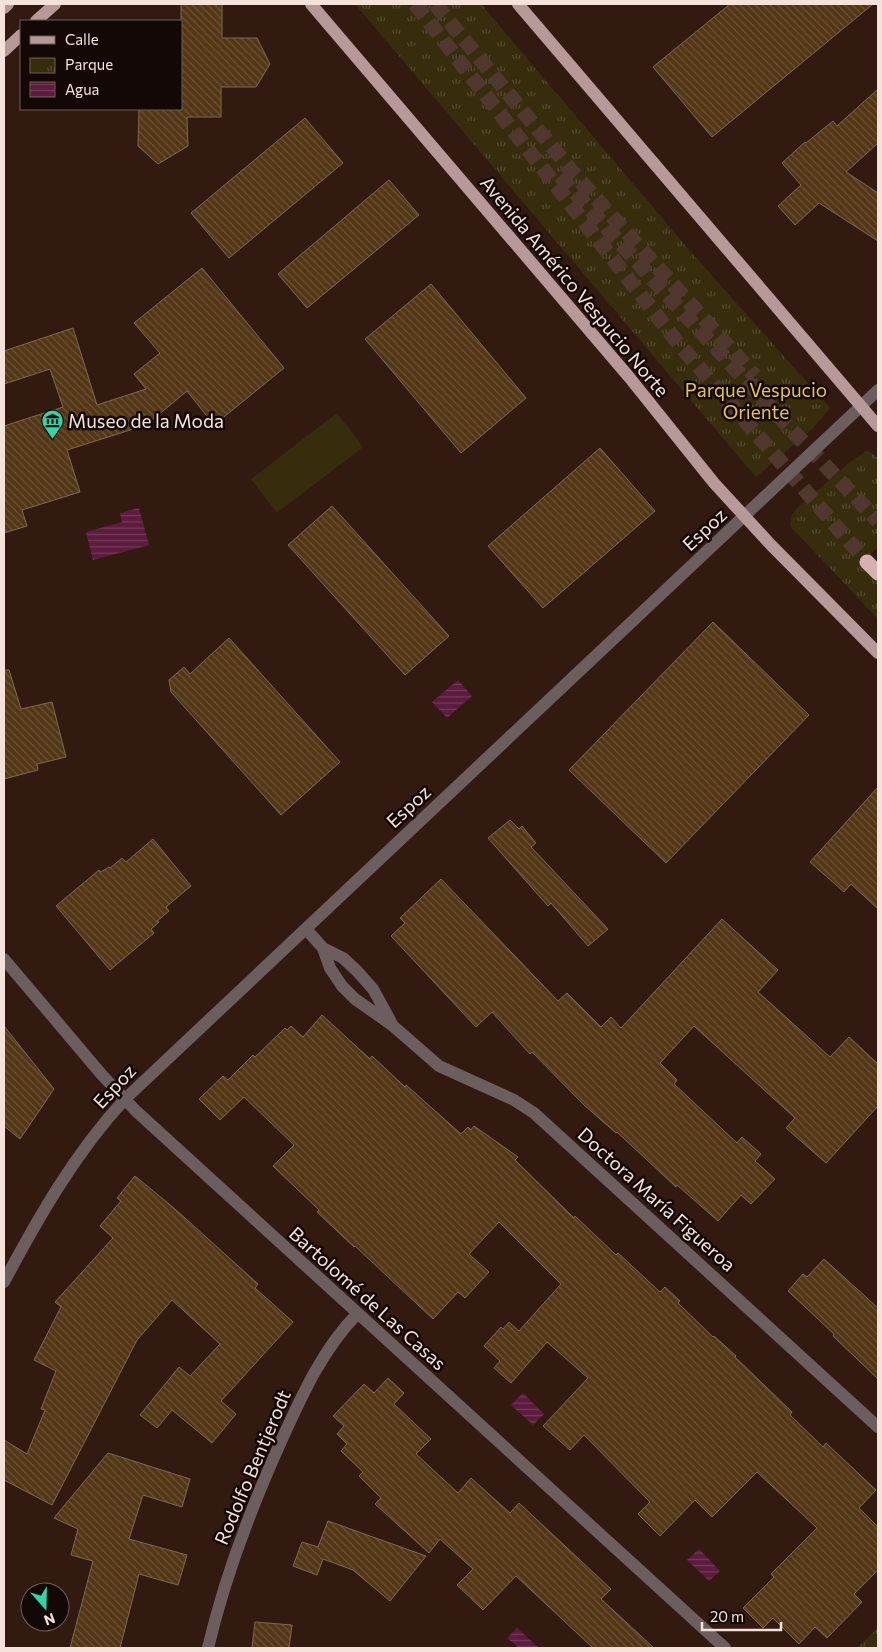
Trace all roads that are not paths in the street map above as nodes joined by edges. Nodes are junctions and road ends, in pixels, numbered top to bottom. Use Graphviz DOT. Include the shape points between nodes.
graph roads {
  1 [pos="8,4"];
  2 [pos="56,4"];
  3 [pos="311,4"];
  4 [pos="518,4"];
  5 [pos="4,8"];
  6 [pos="37,20"];
  7 [pos="20,36"];
  8 [pos="4,51"];
  9 [pos="878,390"];
  10 [pos="861,406"];
  11 [pos="878,426"];
  12 [pos="745,516"];
  13 [pos="867,562"];
  14 [pos="878,573"];
  15 [pos="878,653"];
  16 [pos="306,929"];
  17 [pos="323,948"];
  18 [pos="4,959"];
  19 [pos="392,1025"];
  20 [pos="124,1099"];
  21 [pos="4,1282"];
  22 [pos="357,1314"];
  23 [pos="878,1427"];
  24 [pos="208,1648"];
  25 [pos="724,1648"];
  1 -- 5 [label="main road"];
  2 -- 6 [label="main road"];
  3 -- 12 [label="main road, Avenida Américo Vespucio Norte"];
  4 -- 10 [label="main road"];
  7 -- 8 [label="main road"];
  9 -- 10 [label="street, Espoz"];
  10 -- 11 [label="main road"];
  10 -- 12 [label="street, Espoz"];
  12 -- 15 [label="main road, Avenida Américo Vespucio Norte"];
  12 -- 16 [label="street, Espoz"];
  13 -- 14 [label="highway"];
  16 -- 17 [label="street, Doctora María Figueroa"];
  16 -- 20 [label="street, Espoz"];
  17 -- 19 [label="street, Doctora María Figueroa" via="357,970 373,990"];
  17 -- 19 [label="street, Doctora María Figueroa" via="330,968 342,986"];
  18 -- 20 [label="street, Bartolomé de Las Casas"];
  19 -- 23 [label="street, Doctora María Figueroa" via="439,1066 514,1100 534,1113"];
  20 -- 21 [label="street, Espoz" via="67,1175"];
  20 -- 22 [label="street, Bartolomé de Las Casas"];
  22 -- 24 [label="street, Rodolfo Bentjerodt" via="321,1360 266,1474 222,1594"];
  22 -- 25 [label="street, Bartolomé de Las Casas"];
}
